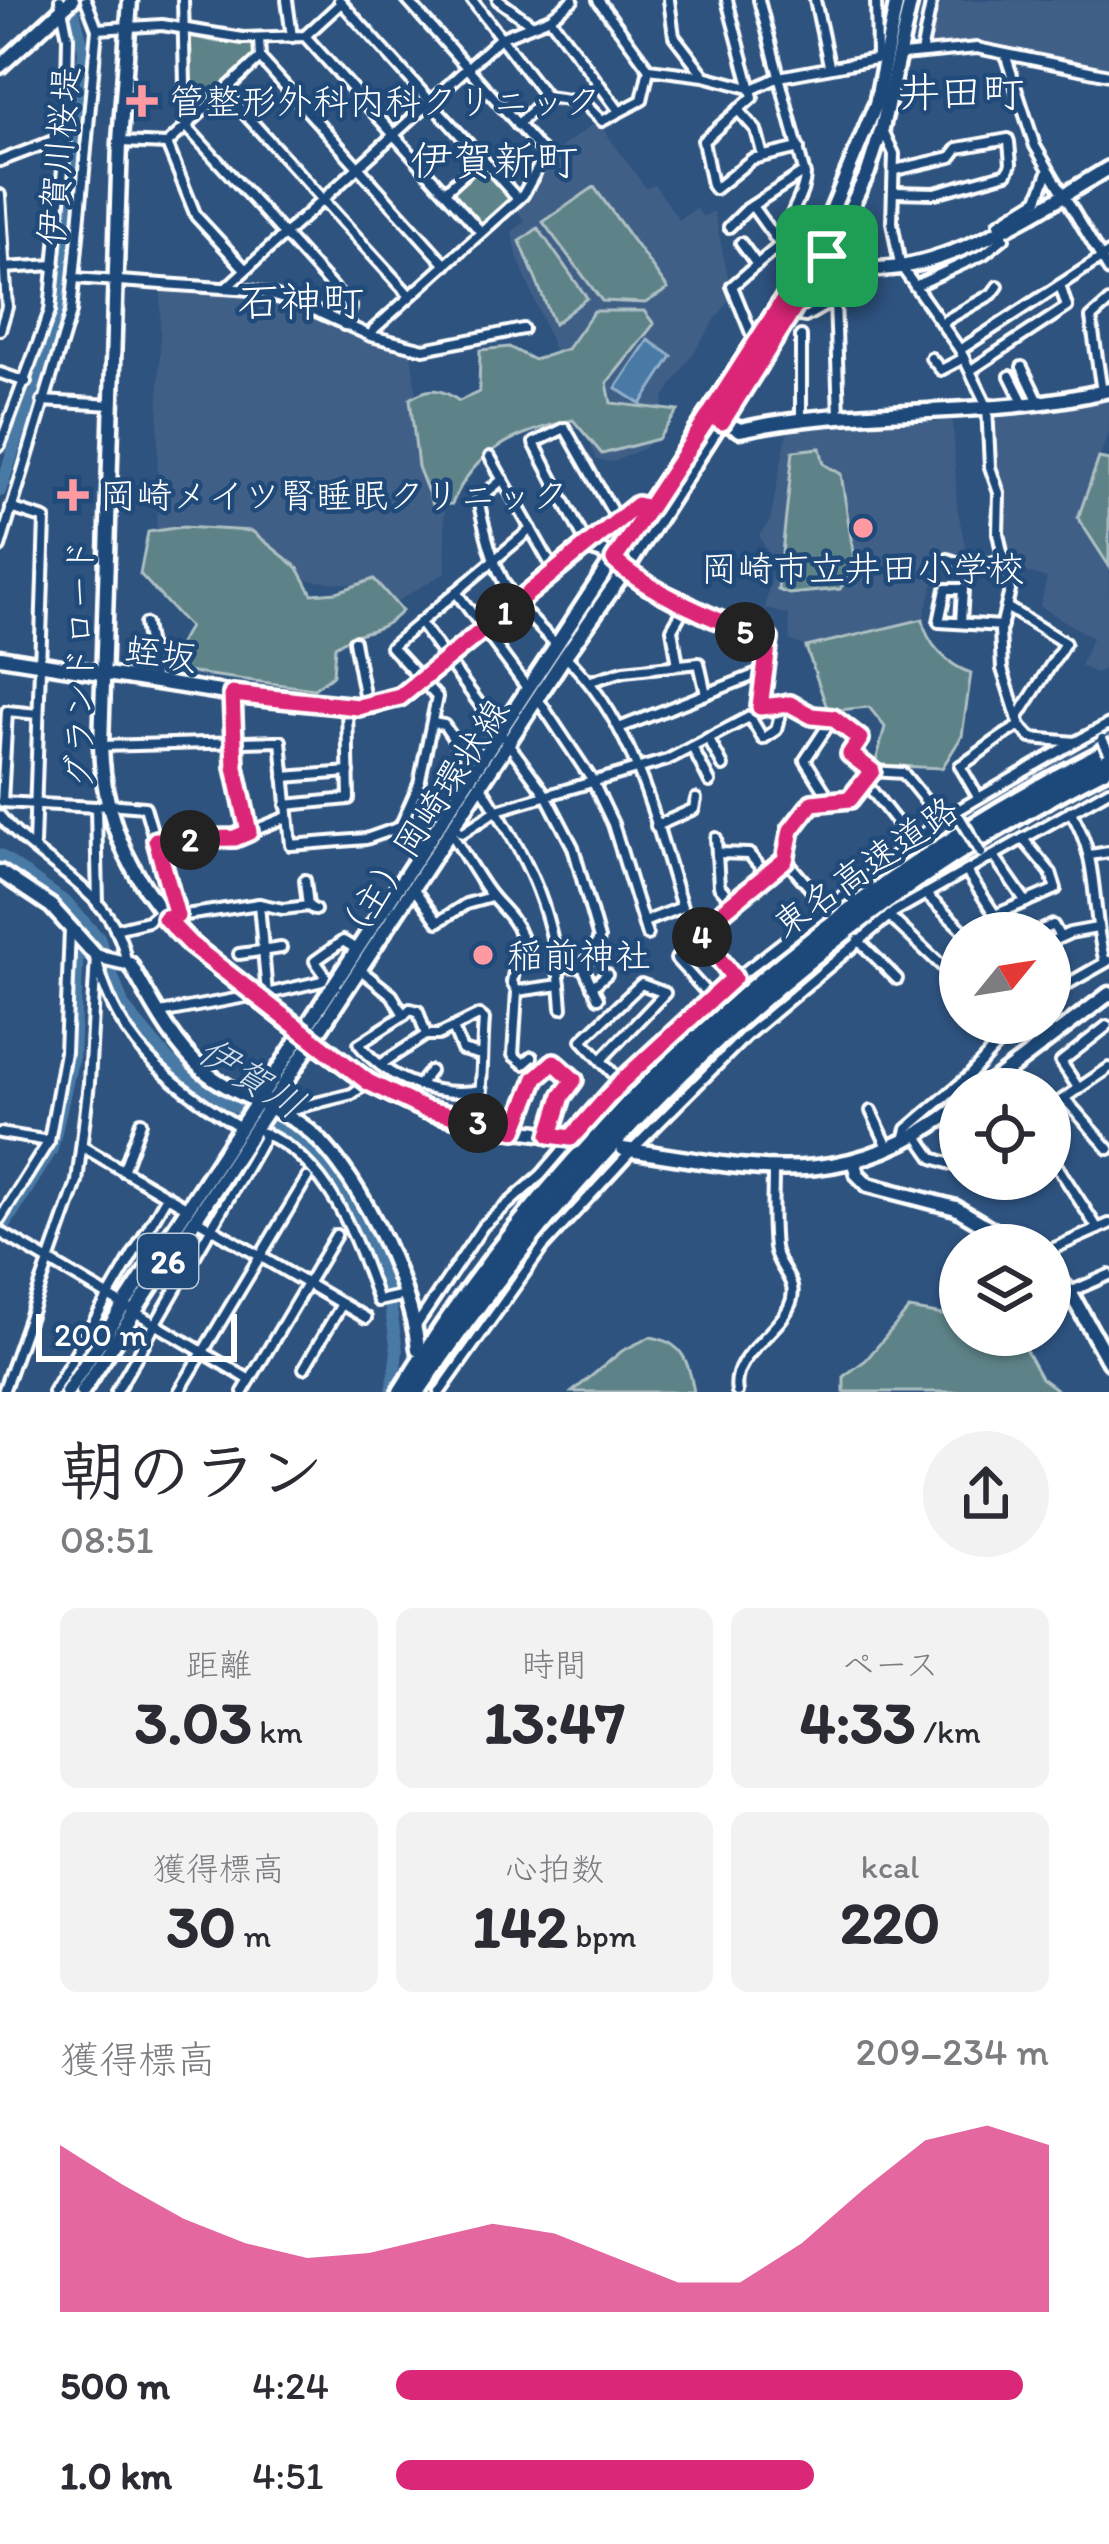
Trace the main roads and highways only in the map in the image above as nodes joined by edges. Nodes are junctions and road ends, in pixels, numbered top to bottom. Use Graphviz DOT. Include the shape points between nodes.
graph roads {
  1 [pos="130,0"];
  2 [pos="897,0"];
  3 [pos="911,0"];
  4 [pos="65,3"];
  5 [pos="889,56"];
  6 [pos="0,67"];
  7 [pos="1109,168"];
  8 [pos="822,253"];
  9 [pos="1105,391"];
  10 [pos="716,418"];
  11 [pos="614,560"];
  12 [pos="625,571"];
  13 [pos="687,603"];
  14 [pos="561,651"];
  15 [pos="0,657"];
  16 [pos="103,675"];
  17 [pos="506,737"];
  18 [pos="1104,743"];
  19 [pos="1109,765"];
  20 [pos="0,872"];
  21 [pos="1109,994"];
  22 [pos="307,1038"];
  23 [pos="1011,1068"];
  24 [pos="271,1106"];
  25 [pos="939,1120"];
  26 [pos="574,1139"];
  27 [pos="628,1149"];
  28 [pos="854,1162"];
  29 [pos="190,1213"];
  30 [pos="983,1224"];
  31 [pos="1071,1294"];
  32 [pos="130,1309"];
  33 [pos="418,1349"];
  34 [pos="1109,1362"];
  35 [pos="408,1390"];
  36 [pos="67,1392"];
  37 [pos="82,1392"];
  1 -- 16 [label="main road, グランドロード"];
  2 -- 5 [label="main road, （主）岡崎環状線 / 26"];
  3 -- 5 [label="main road, （主）岡崎環状線 / 26"];
  4 -- 6 [label="main road"];
  5 -- 8 [label="main road, （主）岡崎環状線 / 26"];
  5 -- 8 [label="main road, （主）岡崎環状線 / 26" via="868,172"];
  7 -- 8 [label="main road" via="954,254 864,266"];
  8 -- 10 [label="main road, （主）岡崎環状線 / 26"];
  8 -- 10 [label="main road, （主）岡崎環状線 / 26" via="790,314"];
  9 -- 10 [label="main road" via="740,430"];
  10 -- 11 [label="main road, （主）岡崎環状線 / 26"];
  10 -- 12 [label="main road, （主）岡崎環状線 / 26"];
  11 -- 12 [label="main road"];
  11 -- 14 [label="main road, （主）岡崎環状線 / 26"];
  11 -- 16 [label="main road, 蛭坂" via="587,545 400,697 366,706"];
  12 -- 13 [label="main road"];
  12 -- 14 [label="main road, （主）岡崎環状線 / 26"];
  14 -- 17 [label="main road, （主）岡崎環状線 / 26"];
  15 -- 16 [label="main road, 蛭坂"];
  16 -- 22 [label="main road, グランドロード" via="101,805 141,887 190,944"];
  17 -- 22 [label="main road, （主）岡崎環状線 / 26" via="362,971"];
  17 -- 22 [label="main road, （主）岡崎環状線 / 26" via="356,950"];
  18 -- 35 [label="highway, 東名高速道路" via="913,867 716,1023 558,1184 470,1292"];
  19 -- 35 [label="highway, 東名高速道路" via="920,877 706,1047 566,1192"];
  20 -- 24 [label="main road" via="51,906 93,953 126,961 202,1069"];
  21 -- 23 [label="main road"];
  22 -- 24 [label="main road, （主）岡崎環状線 / 26"];
  22 -- 26 [label="main road, グランドロード" via="424,1109"];
  24 -- 29 [label="main road, 26" via="261,1132"];
  24 -- 29 [label="main road, 26" via="240,1127"];
  24 -- 33 [label="main road" via="320,1141 346,1176 411,1311"];
  25 -- 28 [label="main road"];
  27 -- 28 [label="main road" via="773,1171"];
  28 -- 30 [label="main road" via="868,1185 956,1208"];
  29 -- 32 [label="main road, 26"];
  31 -- 34 [label="main road"];
  32 -- 36 [label="main road, 26"];
  32 -- 37 [label="main road, 26"];
}
